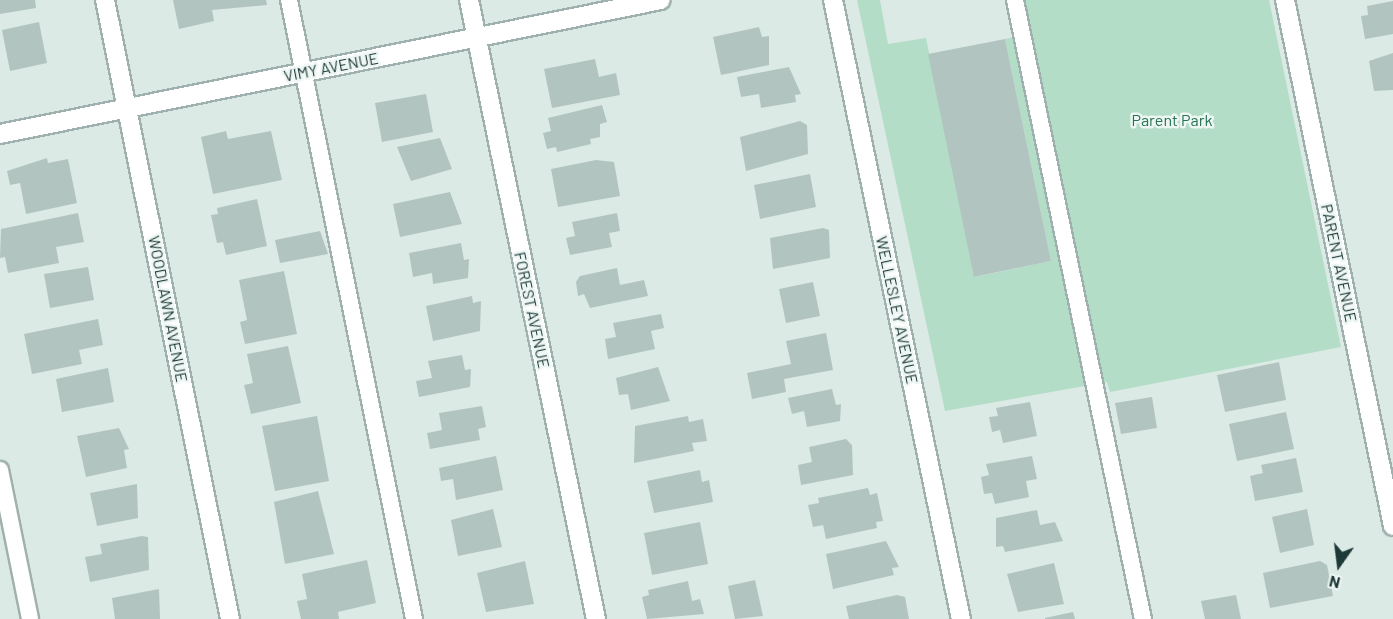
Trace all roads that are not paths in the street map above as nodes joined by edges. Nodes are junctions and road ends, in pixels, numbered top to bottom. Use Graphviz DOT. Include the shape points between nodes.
graph roads {
  1 [pos="105,0"];
  2 [pos="289,0"];
  3 [pos="469,0"];
  4 [pos="661,0"];
  5 [pos="833,0"];
  6 [pos="1015,0"];
  7 [pos="1285,0"];
  8 [pos="476,38"];
  9 [pos="304,72"];
  10 [pos="127,108"];
  11 [pos="0,134"];
  12 [pos="0,470"];
  13 [pos="1393,526"];
  14 [pos="30,619"];
  15 [pos="230,619"];
  16 [pos="414,619"];
  17 [pos="596,619"];
  18 [pos="961,619"];
  19 [pos="1143,619"];
  1 -- 10 [label="street, WOODLAWN AVENUE"];
  2 -- 9 [label="lane"];
  3 -- 8 [label="street, FOREST AVENUE"];
  4 -- 8 [label="street, VIMY AVENUE"];
  5 -- 18 [label="street, WELLESLEY AVENUE"];
  6 -- 19 [label="lane"];
  7 -- 13 [label="street, PARENT AVENUE"];
  8 -- 9 [label="street, VIMY AVENUE"];
  8 -- 17 [label="street, FOREST AVENUE"];
  9 -- 10 [label="street, VIMY AVENUE"];
  9 -- 16 [label="lane"];
  10 -- 11 [label="street, VIMY AVENUE"];
  10 -- 15 [label="street, WOODLAWN AVENUE"];
  12 -- 14 [label="lane"];
}
